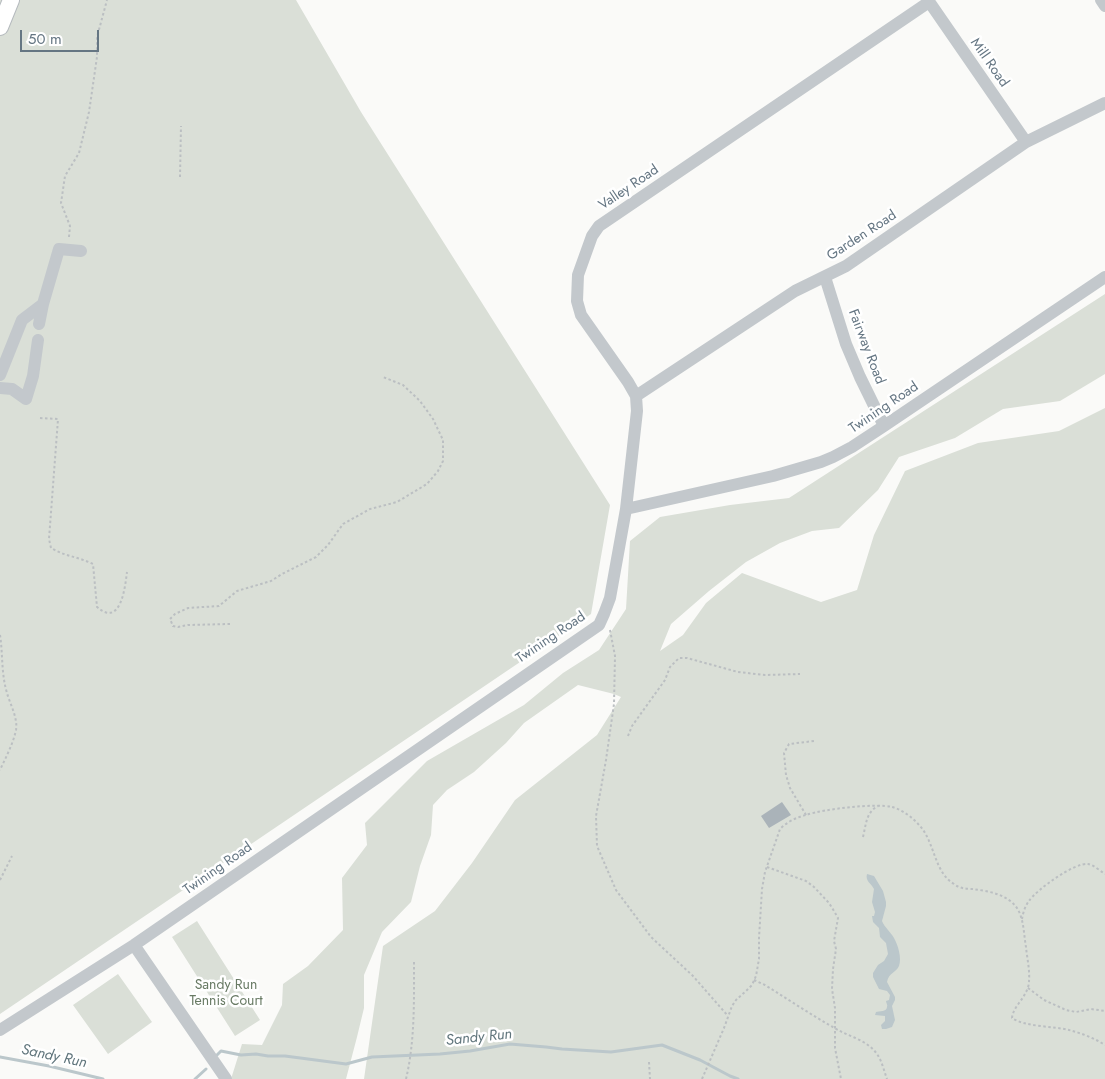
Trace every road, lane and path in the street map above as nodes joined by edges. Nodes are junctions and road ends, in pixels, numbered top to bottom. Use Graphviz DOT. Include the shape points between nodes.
graph roads {
  1 [pos="11,0"];
  2 [pos="107,0"];
  3 [pos="1101,0"];
  4 [pos="928,1"];
  5 [pos="1105,6"];
  6 [pos="0,27"];
  7 [pos="1105,103"];
  8 [pos="181,126"];
  9 [pos="1026,142"];
  10 [pos="180,177"];
  11 [pos="75,250"];
  12 [pos="825,277"];
  13 [pos="1105,277"];
  14 [pos="43,304"];
  15 [pos="39,324"];
  16 [pos="38,340"];
  17 [pos="0,375"];
  18 [pos="383,377"];
  19 [pos="0,388"];
  20 [pos="636,396"];
  21 [pos="40,418"];
  22 [pos="884,426"];
  23 [pos="626,509"];
  24 [pos="127,572"];
  25 [pos="604,614"];
  26 [pos="230,624"];
  27 [pos="0,635"];
  28 [pos="800,674"];
  29 [pos="628,736"];
  30 [pos="814,741"];
  31 [pos="0,770"];
  32 [pos="880,806"];
  33 [pos="806,814"];
  34 [pos="863,837"];
  35 [pos="12,856"];
  36 [pos="767,867"];
  37 [pos="1105,874"];
  38 [pos="0,880"];
  39 [pos="1022,920"];
  40 [pos="134,945"];
  41 [pos="414,962"];
  42 [pos="754,980"];
  43 [pos="1028,988"];
  44 [pos="1105,1011"];
  45 [pos="728,1016"];
  46 [pos="835,1028"];
  47 [pos="0,1030"];
  48 [pos="1105,1045"];
  49 [pos="649,1062"];
  50 [pos="226,1079"];
  51 [pos="406,1079"];
  52 [pos="650,1079"];
  53 [pos="702,1079"];
  54 [pos="841,1079"];
  55 [pos="887,1079"];
  1 -- 6 [label="main road"];
  2 -- 11 [label="path" via="97,37 90,112 79,154 65,176 61,203"];
  3 -- 5 [label="street"];
  4 -- 9 [label="street, Mill Road"];
  4 -- 20 [label="street, Valley Road" via="599,226 578,275 577,301 582,315"];
  7 -- 9 [label="street, Garden Road"];
  8 -- 10 [label="path"];
  9 -- 12 [label="street, Garden Road" via="846,266"];
  11 -- 14 [label="street" via="59,249"];
  12 -- 20 [label="street, Garden Road" via="795,291"];
  12 -- 22 [label="street, Fairway Road" via="846,344"];
  13 -- 22 [label="street, Twining Road"];
  14 -- 15 [label="street"];
  14 -- 17 [label="street" via="22,320"];
  16 -- 19 [label="street" via="26,399 12,389"];
  18 -- 26 [label="path" via="403,385 433,419 443,440 443,461 438,471 427,484 397,502 370,509 343,524 316,557 271,582 237,591 219,606 188,608 170,619 173,626 178,627"];
  20 -- 23 [label="street"];
  21 -- 24 [label="path" via="58,418 51,548 93,564 97,607 103,612 117,609"];
  22 -- 23 [label="street, Twining Road" via="821,462"];
  23 -- 25 [label="street, Twining Road" via="610,598"];
  25 -- 40 [label="street, Twining Road" via="599,625"];
  25 -- 45 [label="path" via="612,634 615,656 614,704 596,816 597,846 616,890 650,937 693,976"];
  27 -- 31 [label="path" via="2,670 16,728"];
  28 -- 29 [label="path" via="738,672 679,658 670,667"];
  30 -- 33 [label="path" via="789,744 784,753 790,788"];
  32 -- 33 [label="path"];
  32 -- 34 [label="path" via="875,807 865,822"];
  32 -- 39 [label="path" via="901,811 921,827 949,880 958,887 1008,899"];
  33 -- 36 [label="path" via="780,829"];
  35 -- 38 [label="path"];
  36 -- 42 [label="path" via="762,889 758,969"];
  36 -- 46 [label="path" via="806,881 837,915 832,988"];
  37 -- 39 [label="path" via="1088,864 1064,872 1032,897"];
  39 -- 43 [label="path" via="1029,968"];
  40 -- 47 [label="street, Twining Road"];
  40 -- 50 [label="street"];
  41 -- 51 [label="path" via="414,1008"];
  42 -- 45 [label="path" via="734,1002"];
  42 -- 46 [label="path"];
  43 -- 44 [label="path" via="1066,1010"];
  43 -- 48 [label="path" via="1012,1014 1013,1019 1069,1030"];
  45 -- 53 [label="path"];
  46 -- 54 [label="path"];
  46 -- 55 [label="path" via="872,1048 882,1062"];
  49 -- 52 [label="path"];
}
